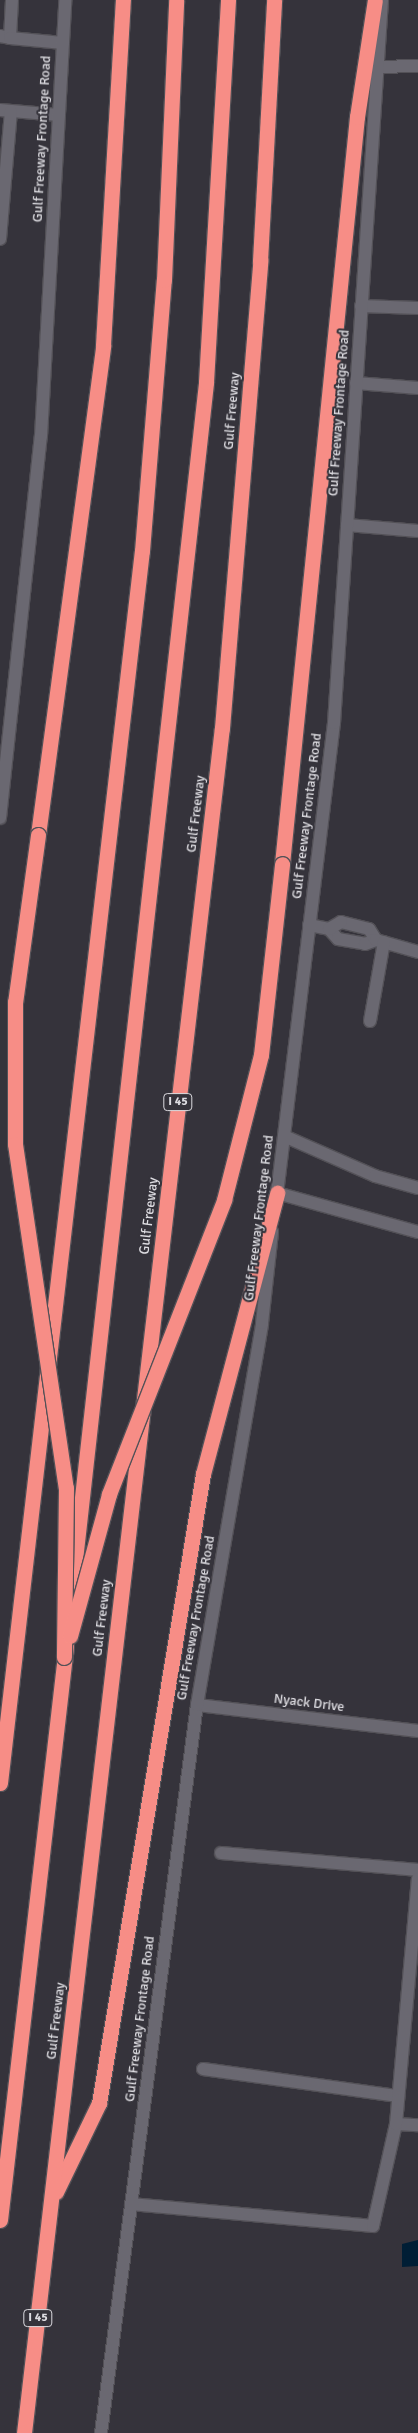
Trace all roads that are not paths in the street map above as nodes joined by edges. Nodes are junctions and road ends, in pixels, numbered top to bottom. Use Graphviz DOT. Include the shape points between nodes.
graph roads {
  1 [pos="12,0"];
  2 [pos="65,0"];
  3 [pos="123,0"];
  4 [pos="176,0"];
  5 [pos="228,0"];
  6 [pos="274,0"];
  7 [pos="374,0"];
  8 [pos="382,0"];
  9 [pos="5,37"];
  10 [pos="63,43"];
  11 [pos="418,66"];
  12 [pos="377,67"];
  13 [pos="5,111"];
  14 [pos="59,116"];
  15 [pos="2,183"];
  16 [pos="0,239"];
  17 [pos="361,306"];
  18 [pos="418,308"];
  19 [pos="356,383"];
  20 [pos="418,388"];
  21 [pos="346,525"];
  22 [pos="418,531"];
  23 [pos="0,818"];
  24 [pos="309,925"];
  25 [pos="380,941"];
  26 [pos="418,952"];
  27 [pos="370,1022"];
  28 [pos="284,1136"];
  29 [pos="418,1188"];
  30 [pos="277,1193"];
  31 [pos="418,1232"];
  32 [pos="64,1657"];
  33 [pos="196,1705"];
  34 [pos="418,1731"];
  35 [pos="0,1783"];
  36 [pos="220,1853"];
  37 [pos="418,1870"];
  38 [pos="418,1879"];
  39 [pos="203,2069"];
  40 [pos="398,2096"];
  41 [pos="396,2124"];
  42 [pos="418,2125"];
  43 [pos="51,2202"];
  44 [pos="131,2204"];
  45 [pos="0,2220"];
  46 [pos="24,2433"];
  47 [pos="100,2433"];
  1 -- 9 [label="main road"];
  2 -- 10 [label="main road, Gulf Freeway Frontage Road"];
  3 -- 32 [label="highway, bridge" via="103,345 15,1002 15,1144 66,1488"];
  4 -- 35 [label="highway" via="164,280 142,551"];
  5 -- 32 [label="highway, Gulf Freeway, bridge" via="206,382"];
  6 -- 43 [label="highway, Gulf Freeway / I 45" via="260,261 222,728"];
  7 -- 32 [label="highway, bridge" via="357,117 261,1055 224,1200 109,1494"];
  8 -- 12 [label="main road, Gulf Freeway Frontage Road"];
  9 -- 10 [label="main road"];
  10 -- 14 [label="main road, Gulf Freeway Frontage Road"];
  11 -- 12 [label="main road"];
  12 -- 17 [label="main road, Gulf Freeway Frontage Road"];
  13 -- 14 [label="main road"];
  13 -- 15 [label="main road"];
  14 -- 23 [label="main road, Gulf Freeway Frontage Road" via="41,436"];
  15 -- 16 [label="main road"];
  17 -- 18 [label="main road"];
  17 -- 19 [label="main road, Gulf Freeway Frontage Road"];
  19 -- 20 [label="main road"];
  19 -- 21 [label="main road, Gulf Freeway Frontage Road"];
  21 -- 22 [label="main road"];
  21 -- 24 [label="main road, Gulf Freeway Frontage Road" via="334,723"];
  24 -- 25 [label="main road" via="329,929 338,940 365,944"];
  24 -- 28 [label="main road, Gulf Freeway Frontage Road"];
  25 -- 26 [label="main road"];
  25 -- 27 [label="main road"];
  28 -- 29 [label="main road" via="375,1176"];
  28 -- 30 [label="main road, Gulf Freeway Frontage Road"];
  30 -- 31 [label="main road"];
  30 -- 33 [label="main road, Gulf Freeway Frontage Road" via="262,1323"];
  30 -- 43 [label="highway" via="203,1474 99,2103"];
  32 -- 45 [label="highway, Gulf Freeway"];
  33 -- 34 [label="main road, Nyack Drive"];
  33 -- 44 [label="main road, Gulf Freeway Frontage Road"];
  36 -- 37 [label="main road"];
  38 -- 40 [label="main road"];
  39 -- 40 [label="main road"];
  40 -- 41 [label="main road"];
  41 -- 42 [label="main road"];
  41 -- 44 [label="main road" via="373,2226"];
  43 -- 46 [label="highway, Gulf Freeway / I 45"];
  44 -- 47 [label="main road, Gulf Freeway Frontage Road"];
}
